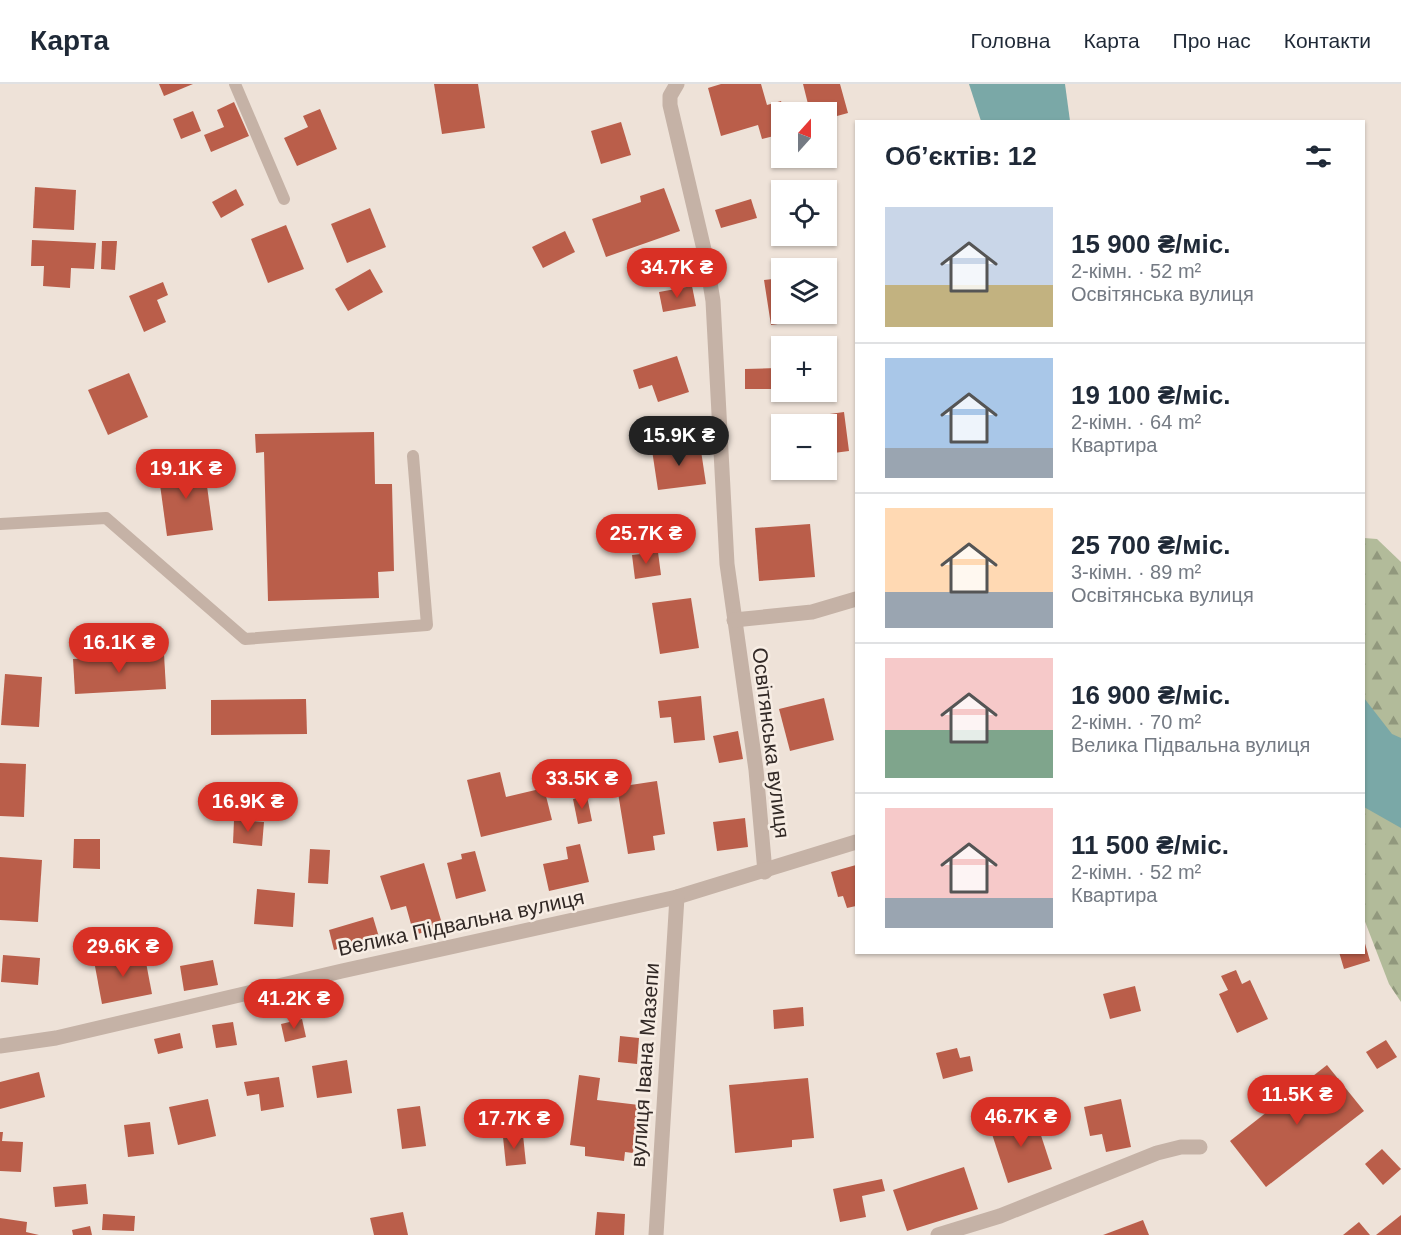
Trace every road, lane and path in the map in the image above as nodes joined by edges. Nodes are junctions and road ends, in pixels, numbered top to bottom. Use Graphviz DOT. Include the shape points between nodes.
graph roads {
  1 [pos="235,84"];
  2 [pos="677,84"];
  3 [pos="284,199"];
  4 [pos="413,456"];
  5 [pos="0,524"];
  6 [pos="855,599"];
  7 [pos="734,620"];
  8 [pos="855,842"];
  9 [pos="765,872"];
  10 [pos="677,897"];
  11 [pos="0,1046"];
  12 [pos="1200,1147"];
  13 [pos="656,1235"];
  14 [pos="938,1235"];
  1 -- 3 [label="lane"];
  2 -- 7 [label="street, Освітянська вулиця" via="670,105 706,258 717,338 725,524"];
  4 -- 5 [label="lane" via="427,625 245,639 106,518"];
  6 -- 7 [label="street, Освітянська вулиця" via="812,612"];
  7 -- 9 [label="street, Освітянська вулиця" via="756,770"];
  8 -- 9 [label="street, Велика Підвальна вулиця"];
  9 -- 10 [label="street, Велика Підвальна вулиця"];
  10 -- 11 [label="street, Велика Підвальна вулиця" via="66,1036"];
  10 -- 13 [label="street, вулиця Івана Мазепи"];
  12 -- 14 [label="street" via="1157,1153 1000,1216"];
}
